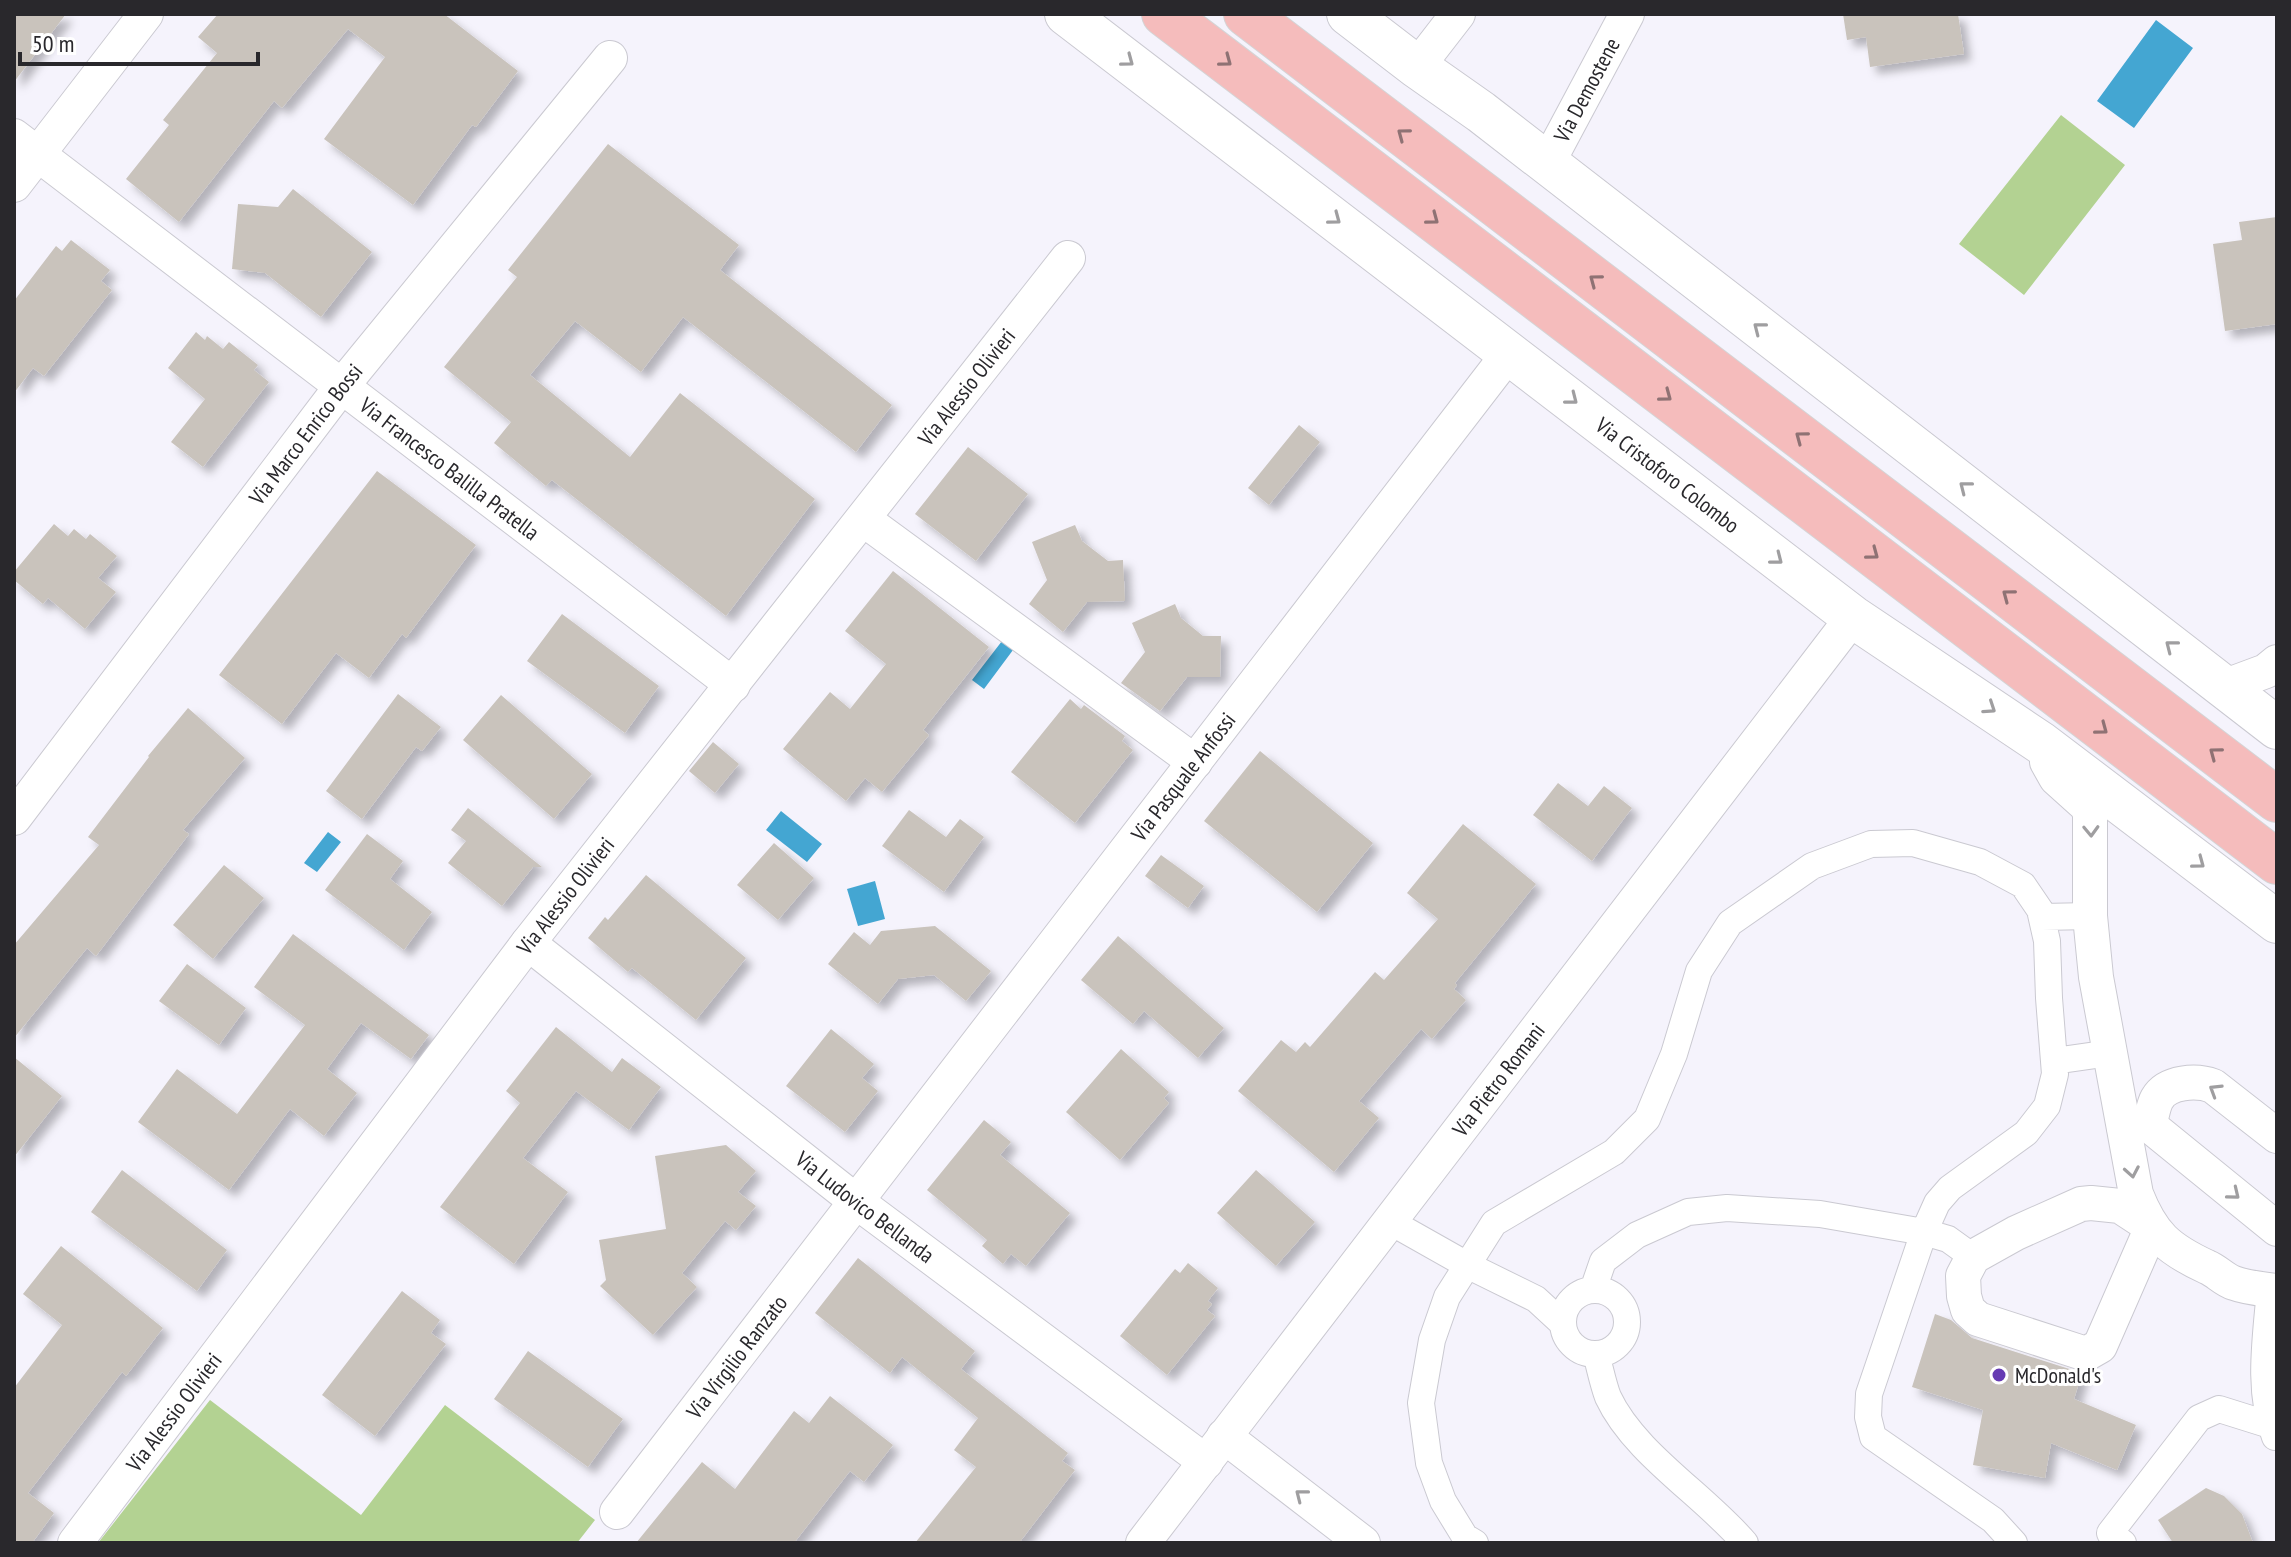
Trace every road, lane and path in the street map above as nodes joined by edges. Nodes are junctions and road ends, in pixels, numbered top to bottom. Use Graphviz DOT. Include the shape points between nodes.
graph roads {
  1 [pos="146,14"];
  2 [pos="1066,14"];
  3 [pos="1164,14"];
  4 [pos="1246,14"];
  5 [pos="1348,14"];
  6 [pos="1458,14"];
  7 [pos="1627,14"];
  8 [pos="610,58"];
  9 [pos="1417,67"];
  10 [pos="26,145"];
  11 [pos="1547,164"];
  12 [pos="14,185"];
  13 [pos="1068,258"];
  14 [pos="1510,352"];
  15 [pos="341,387"];
  16 [pos="863,519"];
  17 [pos="1853,617"];
  18 [pos="2277,662"];
  19 [pos="733,685"];
  20 [pos="2223,687"];
  21 [pos="2277,728"];
  22 [pos="2041,743"];
  23 [pos="1195,762"];
  24 [pos="2277,800"];
  25 [pos="14,818"];
  26 [pos="2277,862"];
  27 [pos="2090,916"];
  28 [pos="2042,917"];
  29 [pos="2277,922"];
  30 [pos="528,943"];
  31 [pos="2110,1053"];
  32 [pos="2054,1061"];
  33 [pos="2137,1126"];
  34 [pos="2277,1136"];
  35 [pos="857,1202"];
  36 [pos="1389,1221"];
  37 [pos="2152,1227"];
  38 [pos="2277,1229"];
  39 [pos="1924,1232"];
  40 [pos="1973,1257"];
  41 [pos="1467,1265"];
  42 [pos="1593,1290"];
  43 [pos="2274,1290"];
  44 [pos="1562,1323"];
  45 [pos="1596,1354"];
  46 [pos="2274,1433"];
  47 [pos="1215,1449"];
  48 [pos="617,1512"];
  49 [pos="75,1543"];
  50 [pos="1143,1543"];
  51 [pos="1363,1543"];
  52 [pos="1475,1543"];
  53 [pos="1745,1543"];
  54 [pos="2014,1543"];
  55 [pos="2123,1543"];
  1 -- 10 [label="street"];
  2 -- 14 [label="street, Via Cristoforo Colombo, one-way"];
  3 -- 26 [label="main road, one-way"];
  24 -- 4 [label="main road, one-way"];
  5 -- 9 [label="street"];
  6 -- 9 [label="street"];
  7 -- 11 [label="street, Via Demostene"];
  8 -- 15 [label="street, Via Marco Enrico Bossi"];
  9 -- 11 [label="street"];
  10 -- 12 [label="street"];
  10 -- 15 [label="street, Via Francesco Balilla Pratella"];
  20 -- 11 [label="street, one-way"];
  13 -- 16 [label="street, Via Alessio Olivieri"];
  14 -- 17 [label="street, Via Cristoforo Colombo, one-way"];
  14 -- 23 [label="street, Via Pasquale Anfossi"];
  15 -- 19 [label="street, Via Francesco Balilla Pratella"];
  15 -- 25 [label="street, Via Marco Enrico Bossi"];
  16 -- 19 [label="street, Via Alessio Olivieri"];
  16 -- 23 [label="street"];
  17 -- 22 [label="street, Via Cristoforo Colombo, one-way"];
  17 -- 36 [label="street, Via Pietro Romani"];
  18 -- 20 [label="street"];
  19 -- 30 [label="street, Via Alessio Olivieri"];
  20 -- 21 [label="street"];
  22 -- 27 [label="street, one-way" via="2056,778 2090,813"];
  22 -- 29 [label="street, Via Cristoforo Colombo, one-way"];
  23 -- 35 [label="street, Via Pasquale Anfossi"];
  27 -- 28 [label="street"];
  27 -- 31 [label="street"];
  28 -- 32 [label="street"];
  28 -- 41 [label="street" via="2023,885 1980,862 1913,843 1871,844 1812,866 1730,923 1699,971 1647,1119 1614,1152 1494,1223"];
  30 -- 35 [label="street, Via Ludovico Bellanda"];
  30 -- 49 [label="street, Via Alessio Olivieri"];
  31 -- 32 [label="street"];
  31 -- 33 [label="street"];
  32 -- 39 [label="street" via="2047,1106 2026,1133 1950,1188"];
  34 -- 33 [label="street, one-way" via="2202,1082 2163,1091"];
  33 -- 37 [label="street, one-way" via="2136,1194"];
  33 -- 38 [label="street, one-way"];
  35 -- 47 [label="street, Via Ludovico Bellanda"];
  35 -- 48 [label="street, Via Virgilio Ranzato"];
  36 -- 41 [label="street"];
  36 -- 47 [label="street, Via Pietro Romani"];
  37 -- 40 [label="street" via="2120,1206 2081,1204"];
  37 -- 40 [label="street" via="2100,1346 2086,1354 1978,1319 1964,1296 1963,1276"];
  37 -- 43 [label="street" via="2188,1260 2231,1283"];
  39 -- 40 [label="street" via="1948,1239"];
  39 -- 42 [label="street" via="1820,1214 1727,1208 1688,1212 1637,1235 1603,1261"];
  39 -- 54 [label="street" via="1869,1394 1873,1437 1993,1520"];
  41 -- 44 [label="street" via="1536,1299"];
  41 -- 52 [label="street" via="1447,1297 1432,1340 1421,1403 1429,1463 1443,1501 1465,1537"];
  42 -- 44 [label="street" via="1574,1297"];
  42 -- 45 [label="street" via="1604,1291 1622,1305 1627,1326 1616,1346"];
  43 -- 46 [label="street" via="2263,1359"];
  44 -- 45 [label="street" via="1569,1342"];
  45 -- 53 [label="street" via="1609,1398 1641,1445"];
  46 -- 55 [label="street" via="2219,1409 2199,1418 2110,1533"];
  47 -- 50 [label="street, Via Pietro Romani"];
  51 -- 47 [label="street, Via Ludovico Bellanda, one-way"];
}
